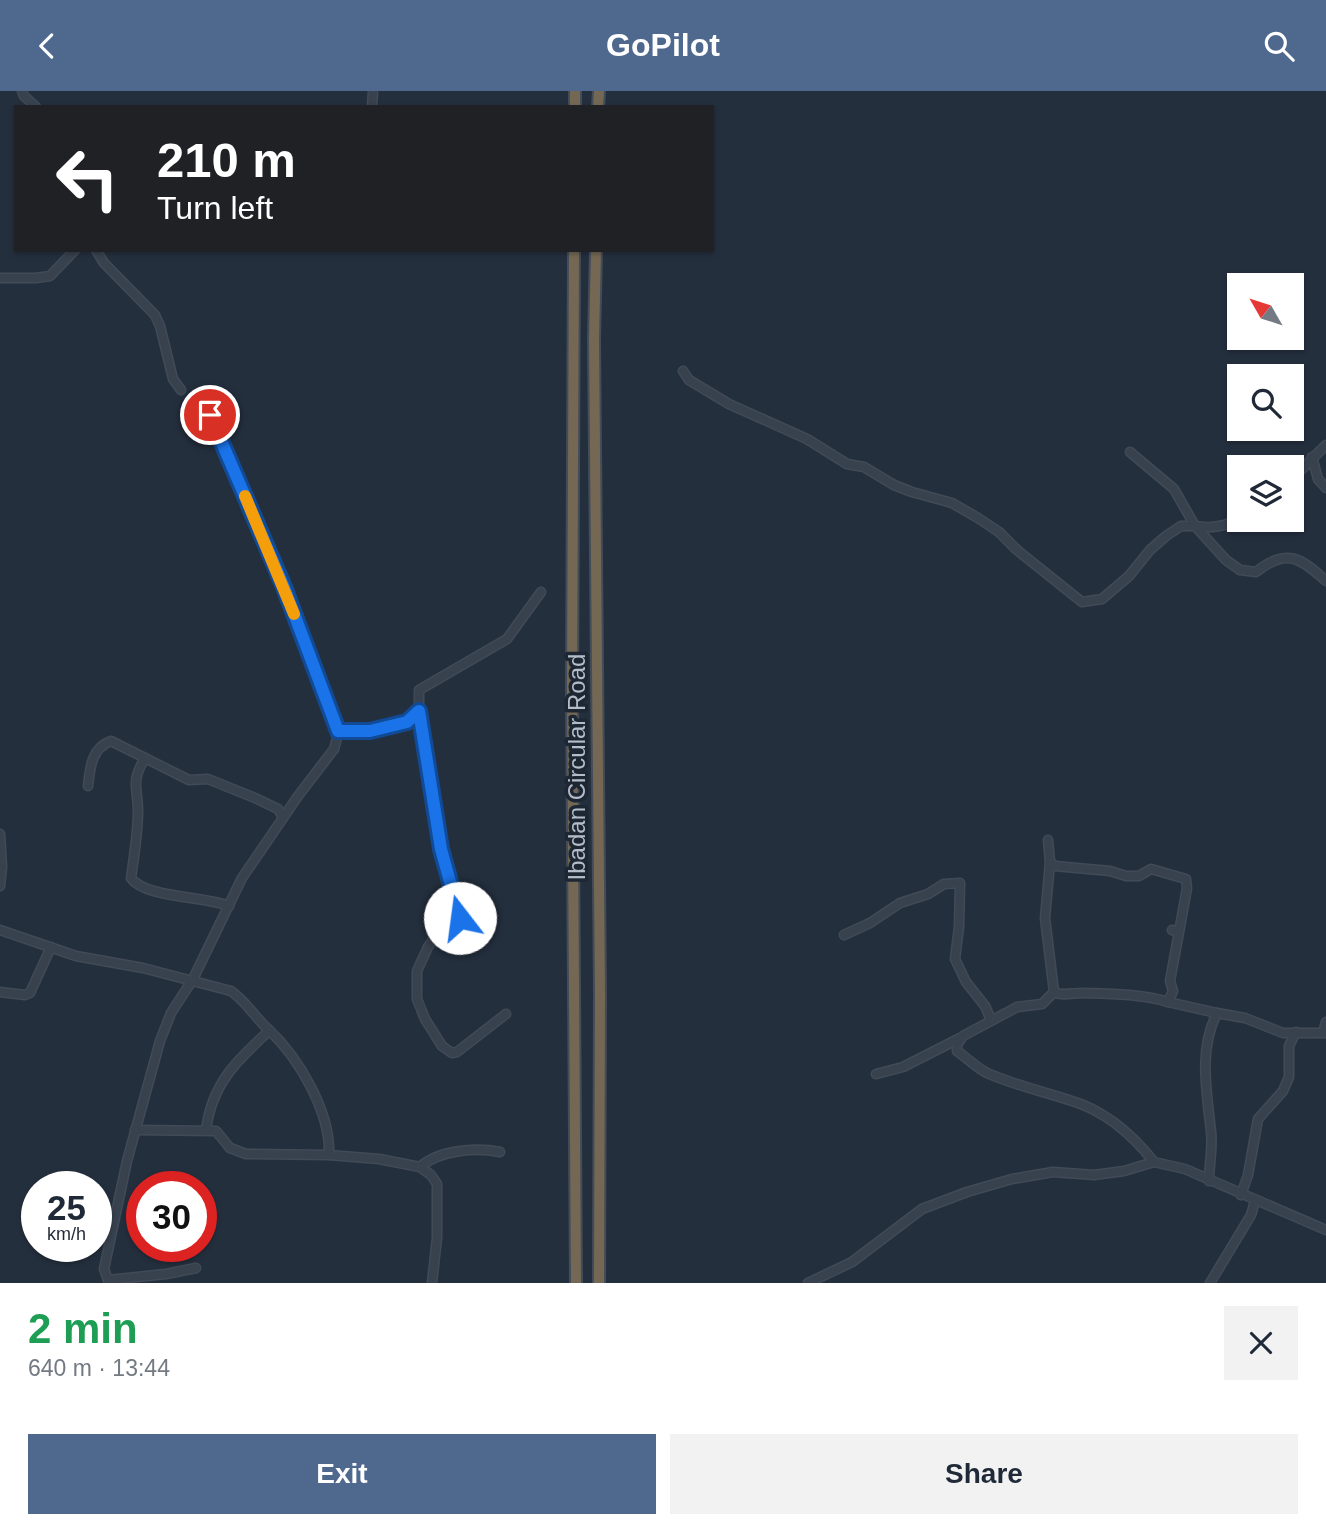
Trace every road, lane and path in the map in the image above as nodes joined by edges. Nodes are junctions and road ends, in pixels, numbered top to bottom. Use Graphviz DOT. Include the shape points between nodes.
graph roads {
  1 [pos="22,91"];
  2 [pos="34,105"];
  3 [pos="73,252"];
  4 [pos="97,252"];
  5 [pos="574,252"];
  6 [pos="596,252"];
  7 [pos="0,278"];
  8 [pos="683,371"];
  9 [pos="181,390"];
  10 [pos="210,415"];
  11 [pos="1326,445"];
  12 [pos="1130,452"];
  13 [pos="1312,457"];
  14 [pos="1304,466"];
  15 [pos="1326,488"];
  16 [pos="1227,523"];
  17 [pos="1195,526"];
  18 [pos="1326,582"];
  19 [pos="541,592"];
  20 [pos="419,711"];
  21 [pos="338,731"];
  22 [pos="145,758"];
  23 [pos="88,786"];
  24 [pos="283,817"];
  25 [pos="0,834"];
  26 [pos="1048,840"];
  27 [pos="1051,862"];
  28 [pos="0,885"];
  29 [pos="229,906"];
  30 [pos="0,930"];
  31 [pos="844,935"];
  32 [pos="51,947"];
  33 [pos="192,979"];
  34 [pos="0,992"];
  35 [pos="1054,992"];
  36 [pos="1168,1002"];
  37 [pos="1217,1013"];
  38 [pos="506,1014"];
  39 [pos="990,1020"];
  40 [pos="1326,1023"];
  41 [pos="269,1031"];
  42 [pos="1296,1032"];
  43 [pos="1324,1033"];
  44 [pos="963,1037"];
  45 [pos="876,1074"];
  46 [pos="206,1130"];
  47 [pos="135,1131"];
  48 [pos="500,1152"];
  49 [pos="329,1155"];
  50 [pos="1154,1162"];
  51 [pos="420,1167"];
  52 [pos="1209,1181"];
  53 [pos="1241,1195"];
  54 [pos="1255,1201"];
  55 [pos="1326,1230"];
  56 [pos="196,1268"];
  57 [pos="108,1281"];
  58 [pos="432,1283"];
  59 [pos="576,1283"];
  60 [pos="599,1283"];
  61 [pos="808,1283"];
  62 [pos="1210,1283"];
  1 -- 2 [label="street"];
  3 -- 7 [label="street" via="50,275"];
  4 -- 9 [label="street" via="155,315 173,379"];
  5 -- 59 [label="highway, Ibadan Circular Road"];
  6 -- 60 [label="highway, Ibadan Circular Road"];
  8 -- 17 [label="street" via="729,404 807,439 847,464 960,508 999,532 1082,602 1102,599 1166,535 1181,526"];
  10 -- 21 [label="street" via="284,587"];
  11 -- 13 [label="street"];
  12 -- 17 [label="street" via="1174,489"];
  13 -- 14 [label="street"];
  13 -- 15 [label="street" via="1318,479"];
  16 -- 17 [label="street"];
  17 -- 18 [label="street" via="1240,570 1256,572 1273,559 1291,556"];
  19 -- 20 [label="street" via="507,639 419,691"];
  20 -- 21 [label="street" via="407,722 370,731"];
  20 -- 38 [label="street" via="441,849 460,918 439,931 428,947 417,971 417,999 442,1046 452,1052"];
  21 -- 24 [label="street" via="334,749"];
  22 -- 23 [label="street" via="111,741 104,743 94,755"];
  22 -- 24 [label="street" via="189,780 208,779 226,786 278,809"];
  22 -- 29 [label="street" via="137,771 134,792 138,808 131,877 147,889"];
  24 -- 29 [label="street"];
  25 -- 28 [label="street"];
  26 -- 27 [label="street"];
  27 -- 35 [label="street" via="1045,918"];
  27 -- 36 [label="street" via="1126,876 1139,876 1151,869 1186,879"];
  29 -- 33 [label="street"];
  30 -- 32 [label="street"];
  31 -- 39 [label="street" via="900,903 944,884 960,883 955,959"];
  32 -- 33 [label="street"];
  32 -- 34 [label="street" via="30,993"];
  33 -- 41 [label="street" via="231,991"];
  33 -- 47 [label="street" via="160,1041"];
  35 -- 36 [label="street"];
  35 -- 39 [label="street" via="1042,1003 1017,1007"];
  36 -- 37 [label="street"];
  37 -- 42 [label="street" via="1283,1033"];
  37 -- 52 [label="street" via="1205,1068 1211,1133"];
  39 -- 44 [label="street"];
  40 -- 43 [label="street"];
  41 -- 46 [label="street" via="228,1071 209,1108"];
  41 -- 49 [label="street" via="308,1081 330,1137"];
  42 -- 43 [label="street"];
  42 -- 53 [label="street" via="1289,1046 1289,1077 1283,1091 1258,1119"];
  44 -- 45 [label="street" via="903,1067"];
  44 -- 50 [label="street" via="957,1051 985,1072 1100,1113 1125,1130"];
  46 -- 47 [label="street"];
  46 -- 49 [label="street" via="216,1131 230,1148 246,1154"];
  47 -- 57 [label="street" via="104,1269"];
  48 -- 51 [label="street" via="483,1149 443,1155"];
  49 -- 51 [label="street"];
  50 -- 52 [label="street" via="1185,1169"];
  50 -- 61 [label="street" via="1094,1175 1053,1172 967,1192 922,1209 852,1262"];
  51 -- 58 [label="street" via="437,1184"];
  52 -- 53 [label="street"];
  53 -- 54 [label="street"];
  54 -- 55 [label="street"];
  54 -- 62 [label="street"];
  56 -- 57 [label="street"];
}
